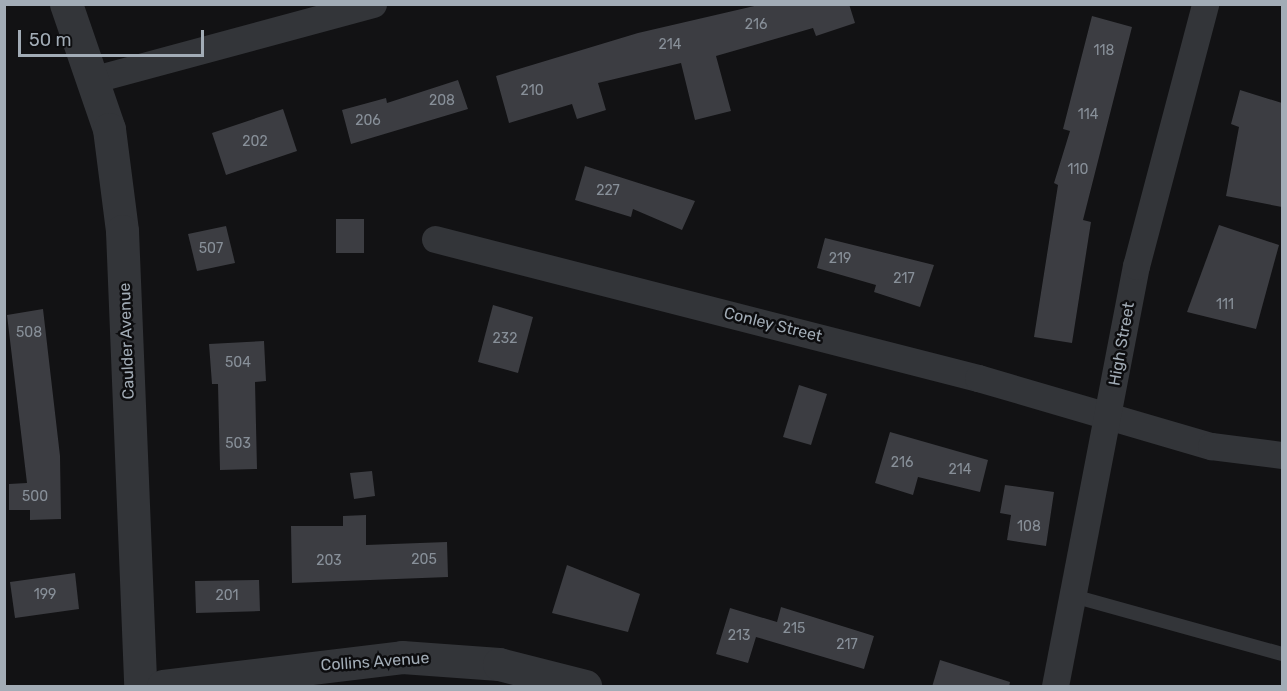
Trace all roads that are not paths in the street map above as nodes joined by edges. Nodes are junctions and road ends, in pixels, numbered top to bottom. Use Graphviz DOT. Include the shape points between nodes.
graph roads {
  1 [pos="66,4"];
  2 [pos="373,4"];
  3 [pos="1205,4"];
  4 [pos="94,79"];
  5 [pos="435,239"];
  6 [pos="1109,416"];
  7 [pos="1282,455"];
  8 [pos="1073,596"];
  9 [pos="1282,654"];
  10 [pos="140,687"];
  11 [pos="163,687"];
  12 [pos="585,687"];
  13 [pos="1055,687"];
  1 -- 4 [label="street, Caulder Avenue"];
  2 -- 4 [label="street"];
  3 -- 6 [label="street, High Street" via="1136,266"];
  4 -- 10 [label="street, Caulder Avenue" via="109,129 122,231"];
  5 -- 6 [label="street, Conley Street"];
  6 -- 7 [label="street, Conley Street" via="1211,446"];
  6 -- 8 [label="street, High Street"];
  8 -- 9 [label="lane"];
  8 -- 13 [label="street, High Street"];
  11 -- 12 [label="street, Collins Avenue" via="402,657 499,664"];
}
